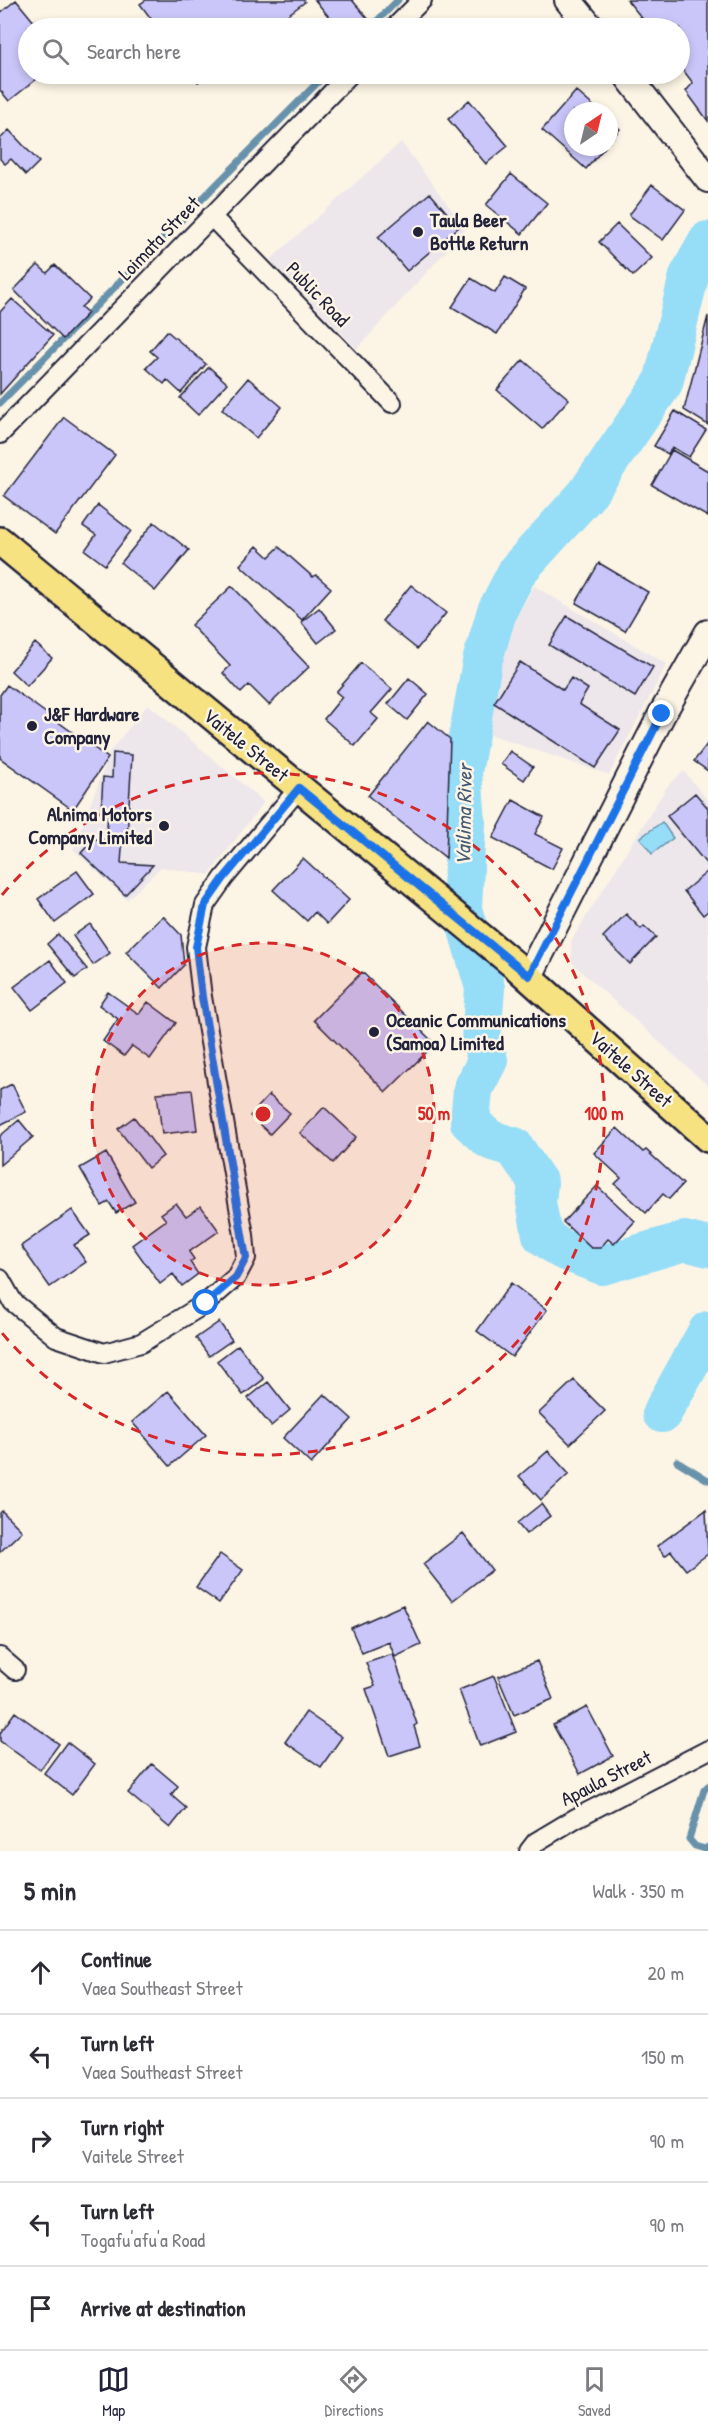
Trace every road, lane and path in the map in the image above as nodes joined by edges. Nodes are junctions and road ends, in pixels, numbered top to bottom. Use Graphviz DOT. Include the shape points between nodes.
graph roads {
  1 [pos="422,0"];
  2 [pos="568,0"];
  3 [pos="404,18"];
  4 [pos="583,18"];
  5 [pos="340,84"];
  6 [pos="634,84"];
  7 [pos="708,178"];
  8 [pos="211,216"];
  9 [pos="392,403"];
  10 [pos="0,434"];
  11 [pos="0,541"];
  12 [pos="708,633"];
  13 [pos="299,788"];
  14 [pos="523,972"];
  15 [pos="708,1138"];
  16 [pos="0,1279"];
  17 [pos="0,1657"];
  18 [pos="15,1670"];
  19 [pos="708,1750"];
  20 [pos="529,1851"];
  1 -- 3 [label="street"];
  2 -- 4 [label="main road"];
  5 -- 8 [label="street, Loimata Street"];
  6 -- 7 [label="main road"];
  8 -- 9 [label="street, Public Road"];
  8 -- 10 [label="street, Loimata Street"];
  11 -- 13 [label="main road, Vaitele Street"];
  12 -- 14 [label="main road"];
  13 -- 14 [label="main road, Vaitele Street"];
  13 -- 16 [label="street" via="205,905 196,947 244,1235 246,1258 236,1277 206,1303 141,1343 104,1353 56,1337 13,1302"];
  14 -- 15 [label="main road, Vaitele Street"];
  17 -- 18 [label="street"];
  19 -- 20 [label="street, Apaula Street" via="576,1818 536,1842"];
}
